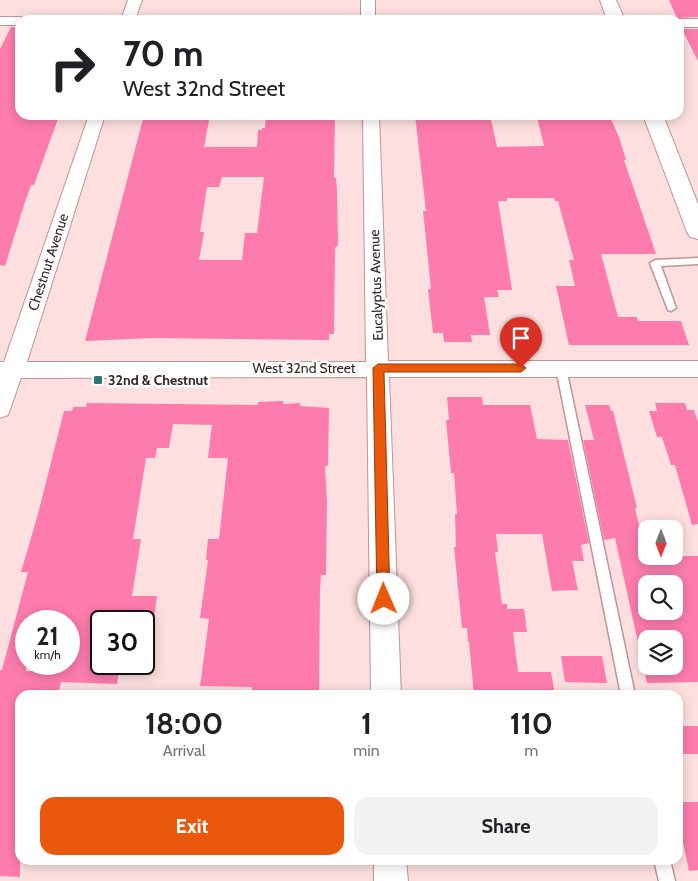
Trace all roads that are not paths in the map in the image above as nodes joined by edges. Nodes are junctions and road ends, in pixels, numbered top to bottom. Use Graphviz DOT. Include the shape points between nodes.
graph roads {
  1 [pos="135,0"];
  2 [pos="368,0"];
  3 [pos="608,0"];
  4 [pos="130,15"];
  5 [pos="368,15"];
  6 [pos="614,15"];
  7 [pos="0,21"];
  8 [pos="15,21"];
  9 [pos="684,23"];
  10 [pos="698,23"];
  11 [pos="95,120"];
  12 [pos="371,120"];
  13 [pos="655,120"];
  14 [pos="698,232"];
  15 [pos="698,261"];
  16 [pos="671,308"];
  17 [pos="378,368"];
  18 [pos="561,368"];
  19 [pos="698,369"];
  20 [pos="7,370"];
  21 [pos="0,409"];
  22 [pos="386,690"];
  23 [pos="627,690"];
  24 [pos="390,865"];
  25 [pos="663,865"];
  26 [pos="391,881"];
  27 [pos="667,881"];
  1 -- 4 [label="street"];
  2 -- 5 [label="street"];
  3 -- 6 [label="street"];
  7 -- 8 [label="street"];
  9 -- 10 [label="street"];
  11 -- 20 [label="street, Chestnut Avenue"];
  12 -- 17 [label="street, Eucalyptus Avenue"];
  13 -- 14 [label="street"];
  15 -- 16 [label="lane" via="655,263"];
  17 -- 18 [label="street, West 32nd Street"];
  17 -- 20 [label="street, West 32nd Street"];
  17 -- 22 [label="street, Eucalyptus Avenue"];
  18 -- 19 [label="street, West 32nd Street"];
  18 -- 23 [label="lane"];
  20 -- 21 [label="street, Chestnut Avenue"];
  24 -- 26 [label="street"];
  25 -- 27 [label="lane"];
}
